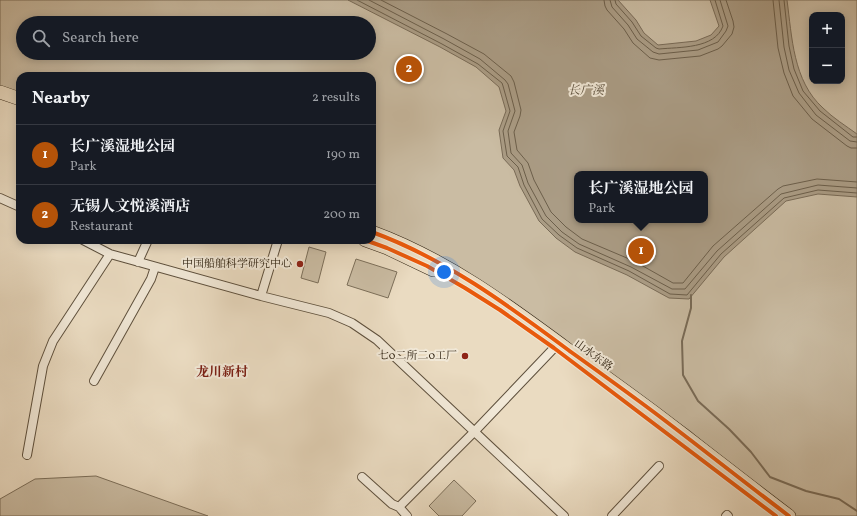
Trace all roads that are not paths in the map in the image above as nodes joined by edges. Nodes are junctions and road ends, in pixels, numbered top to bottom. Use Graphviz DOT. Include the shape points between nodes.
graph roads {
  1 [pos="0,92"];
  2 [pos="16,98"];
  3 [pos="0,101"];
  4 [pos="16,107"];
  5 [pos="0,198"];
  6 [pos="16,205"];
  7 [pos="376,234"];
  8 [pos="91,244"];
  9 [pos="146,244"];
  10 [pos="277,244"];
  11 [pos="376,244"];
  12 [pos="110,254"];
  13 [pos="138,262"];
  14 [pos="155,267"];
  15 [pos="261,296"];
  16 [pos="554,348"];
  17 [pos="94,381"];
  18 [pos="474,432"];
  19 [pos="27,455"];
  20 [pos="659,466"];
  21 [pos="362,477"];
  22 [pos="399,507"];
  23 [pos="407,516"];
  24 [pos="564,516"];
  25 [pos="612,516"];
  26 [pos="776,516"];
  27 [pos="789,516"];
  1 -- 2 [label="highway"];
  3 -- 4 [label="highway"];
  5 -- 6 [label="street"];
  7 -- 27 [label="highway, 山水东路" via="439,263 525,318 652,410"];
  8 -- 12 [label="street"];
  9 -- 13 [label="street"];
  10 -- 15 [label="street"];
  11 -- 16 [label="highway, 山水东路" via="427,266 465,288"];
  12 -- 13 [label="street"];
  12 -- 19 [label="street" via="54,341 43,366"];
  13 -- 14 [label="street"];
  14 -- 15 [label="street"];
  14 -- 17 [label="street" via="151,279"];
  15 -- 18 [label="street" via="329,313 352,323 377,340"];
  16 -- 18 [label="street"];
  16 -- 26 [label="highway, 山水东路"];
  18 -- 22 [label="street"];
  18 -- 24 [label="street"];
  20 -- 25 [label="street"];
  21 -- 22 [label="street" via="392,504"];
  22 -- 23 [label="street"];
}
